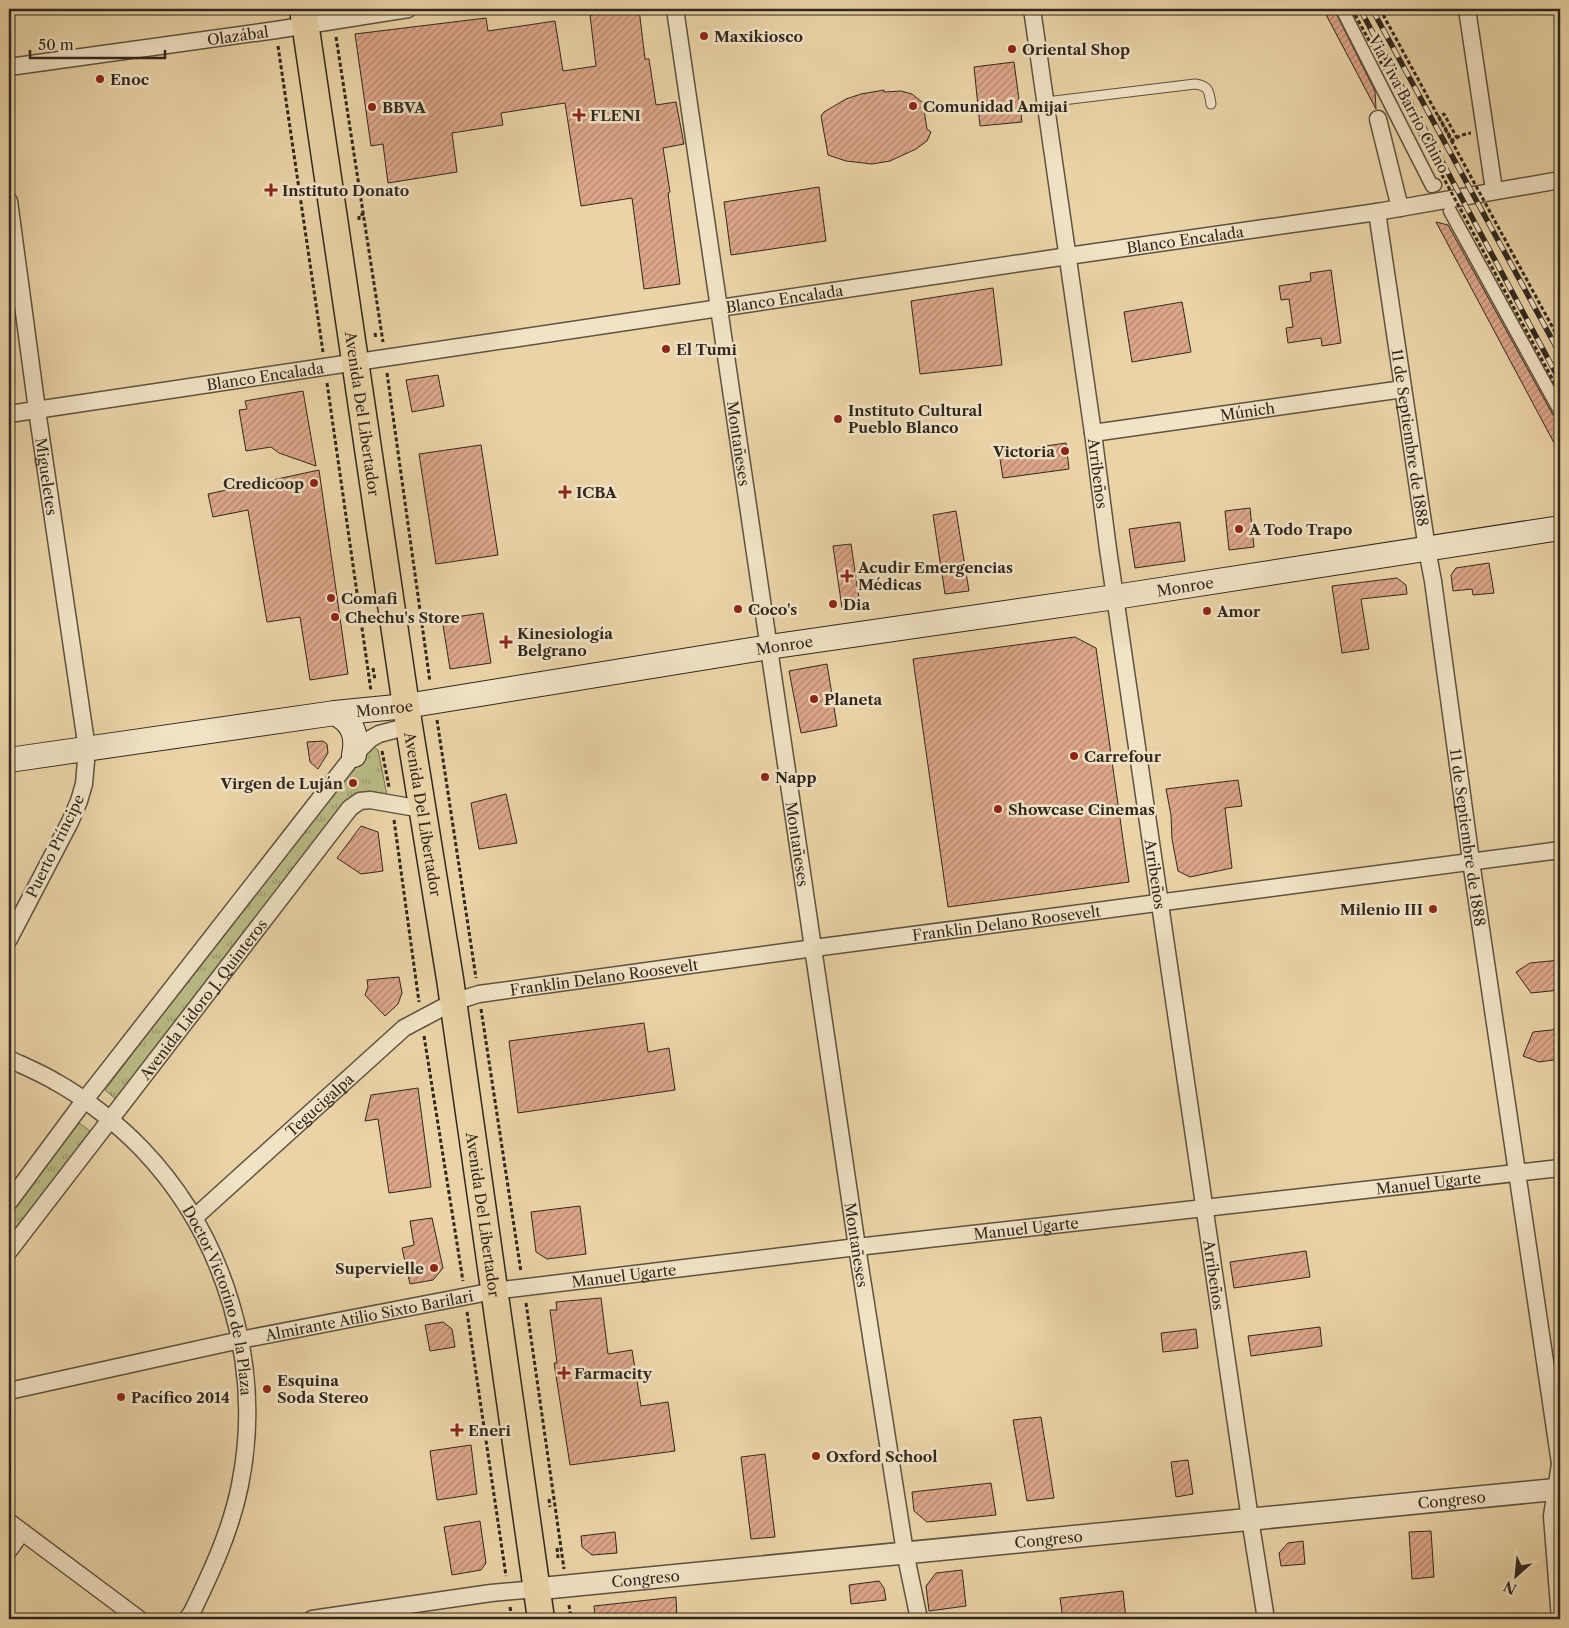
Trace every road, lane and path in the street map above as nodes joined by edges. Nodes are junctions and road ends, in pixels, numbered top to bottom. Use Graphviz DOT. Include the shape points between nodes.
graph roads {
  1 [pos="408,9"];
  2 [pos="674,9"];
  3 [pos="1032,9"];
  4 [pos="1342,9"];
  5 [pos="1352,9"];
  6 [pos="1380,9"];
  7 [pos="1466,9"];
  8 [pos="304,17"];
  9 [pos="334,20"];
  10 [pos="9,68"];
  11 [pos="1046,102"];
  12 [pos="1211,104"];
  13 [pos="1378,119"];
  14 [pos="1464,134"];
  15 [pos="1451,142"];
  16 [pos="1560,180"];
  17 [pos="1435,185"];
  18 [pos="1494,190"];
  19 [pos="9,201"];
  20 [pos="1400,208"];
  21 [pos="1450,211"];
  22 [pos="1377,212"];
  23 [pos="364,214"];
  24 [pos="359,220"];
  25 [pos="1068,256"];
  26 [pos="719,309"];
  27 [pos="375,333"];
  28 [pos="376,339"];
  29 [pos="1560,341"];
  30 [pos="385,359"];
  31 [pos="355,362"];
  32 [pos="1403,389"];
  33 [pos="1560,393"];
  34 [pos="37,410"];
  35 [pos="1560,411"];
  36 [pos="9,414"];
  37 [pos="1093,433"];
  38 [pos="1560,528"];
  39 [pos="1427,549"];
  40 [pos="1115,597"];
  41 [pos="769,647"];
  42 [pos="373,668"];
  43 [pos="375,680"];
  44 [pos="434,701"];
  45 [pos="335,713"];
  46 [pos="407,716"];
  47 [pos="87,749"];
  48 [pos="354,755"];
  49 [pos="9,760"];
  50 [pos="422,809"];
  51 [pos="1560,850"];
  52 [pos="1471,861"];
  53 [pos="1160,903"];
  54 [pos="9,939"];
  55 [pos="814,948"];
  56 [pos="479,994"];
  57 [pos="453,1002"];
  58 [pos="9,1058"];
  59 [pos="84,1101"];
  60 [pos="109,1120"];
  61 [pos="1560,1168"];
  62 [pos="1518,1173"];
  63 [pos="9,1202"];
  64 [pos="1205,1208"];
  65 [pos="194,1218"];
  66 [pos="857,1247"];
  67 [pos="9,1252"];
  68 [pos="523,1287"];
  69 [pos="494,1291"];
  70 [pos="240,1340"];
  71 [pos="9,1391"];
  72 [pos="1560,1464"];
  73 [pos="1558,1489"];
  74 [pos="549,1499"];
  75 [pos="550,1507"];
  76 [pos="1250,1519"];
  77 [pos="9,1522"];
  78 [pos="22,1532"];
  79 [pos="557,1548"];
  80 [pos="9,1550"];
  81 [pos="905,1552"];
  82 [pos="558,1558"];
  83 [pos="566,1587"];
  84 [pos="536,1589"];
  85 [pos="139,1619"];
  86 [pos="187,1619"];
  87 [pos="312,1619"];
  88 [pos="541,1619"];
  89 [pos="571,1619"];
  90 [pos="919,1619"];
  91 [pos="1266,1619"];
  92 [pos="1560,1619"];
  1 -- 9 [label="street, Olazábal"];
  2 -- 26 [label="street, Montañeses"];
  3 -- 11 [label="street, Arribeños"];
  4 -- 17 [label="street, Via Viva Barrio Chino" via="1432,186"];
  5 -- 33 [label="path, bridge"];
  6 -- 15 [label="path, bridge"];
  7 -- 18 [label="street"];
  8 -- 9 [label="street, Olazábal"];
  8 -- 10 [label="street, Olazábal"];
  8 -- 31 [label="main road, Avenida Del Libertador"];
  9 -- 23 [label="path"];
  11 -- 12 [label="lane" via="1194,84 1203,85 1209,92"];
  11 -- 25 [label="street, Arribeños"];
  13 -- 20 [label="street"];
  14 -- 15 [label="path, bridge" via="1459,137 1452,140 1440,117 1444,114 1453,130 1457,138"];
  15 -- 29 [label="path, bridge"];
  16 -- 18 [label="street, Blanco Encalada"];
  18 -- 20 [label="street, Blanco Encalada"];
  19 -- 34 [label="street, Migueletes"];
  20 -- 22 [label="street, Blanco Encalada"];
  21 -- 35 [label="street"];
  22 -- 25 [label="street, Blanco Encalada"];
  22 -- 32 [label="street, 11 de Septiembre de 1888"];
  23 -- 24 [label="path" via="358,215"];
  23 -- 30 [label="path"];
  25 -- 26 [label="street, Blanco Encalada"];
  25 -- 37 [label="street, Arribeños"];
  26 -- 30 [label="street, Blanco Encalada"];
  26 -- 41 [label="street, Montañeses"];
  27 -- 28 [label="path"];
  30 -- 31 [label="street, Blanco Encalada"];
  30 -- 44 [label="path"];
  31 -- 34 [label="street, Blanco Encalada"];
  31 -- 46 [label="main road, Avenida Del Libertador"];
  32 -- 37 [label="street, Múnich"];
  32 -- 39 [label="street, 11 de Septiembre de 1888"];
  34 -- 36 [label="street, Blanco Encalada"];
  34 -- 47 [label="street, Migueletes"];
  37 -- 40 [label="street, Arribeños"];
  38 -- 39 [label="main road, Monroe"];
  39 -- 40 [label="main road, Monroe"];
  39 -- 52 [label="street, 11 de Septiembre de 1888"];
  40 -- 41 [label="main road, Monroe"];
  40 -- 53 [label="street, Arribeños"];
  41 -- 44 [label="main road, Monroe"];
  41 -- 55 [label="street, Montañeses"];
  42 -- 43 [label="path"];
  44 -- 46 [label="main road, Monroe"];
  44 -- 56 [label="path"];
  45 -- 46 [label="main road, Monroe"];
  45 -- 47 [label="main road, Monroe"];
  45 -- 48 [label="main road" via="350,724 355,733"];
  46 -- 48 [label="street, Avenida Lidoro J. Quinteros" via="374,736"];
  46 -- 50 [label="main road, Avenida Del Libertador"];
  47 -- 49 [label="main road, Monroe"];
  47 -- 54 [label="street, Puerto Príncipe" via="79,801"];
  48 -- 59 [label="street, Avenida Lidoro J. Quinteros"];
  50 -- 57 [label="main road, Avenida Del Libertador"];
  50 -- 60 [label="street, Avenida Lidoro J. Quinteros" via="370,800 360,801 350,808"];
  51 -- 52 [label="street, Franklin Delano Roosevelt"];
  52 -- 53 [label="street, Franklin Delano Roosevelt"];
  52 -- 62 [label="street, 11 de Septiembre de 1888"];
  53 -- 55 [label="street, Franklin Delano Roosevelt"];
  53 -- 64 [label="street, Arribeños"];
  55 -- 56 [label="street, Franklin Delano Roosevelt"];
  55 -- 66 [label="street, Montañeses"];
  56 -- 57 [label="street, Franklin Delano Roosevelt"];
  56 -- 68 [label="path"];
  57 -- 65 [label="street, Tegucigalpa" via="404,1028"];
  57 -- 69 [label="main road, Avenida Del Libertador"];
  58 -- 59 [label="street, Doctor Victorino de la Plaza" via="57,1082"];
  59 -- 60 [label="street, Doctor Victorino de la Plaza"];
  59 -- 63 [label="street, Avenida Lidoro J. Quinteros"];
  60 -- 65 [label="street, Doctor Victorino de la Plaza" via="142,1149"];
  60 -- 67 [label="street, Avenida Lidoro J. Quinteros"];
  61 -- 62 [label="street, Manuel Ugarte"];
  62 -- 64 [label="street, Manuel Ugarte"];
  62 -- 72 [label="street, 11 de Septiembre de 1888"];
  64 -- 66 [label="street, Manuel Ugarte"];
  64 -- 76 [label="street, Arribeños"];
  65 -- 70 [label="street, Doctor Victorino de la Plaza" via="221,1272"];
  66 -- 68 [label="street, Manuel Ugarte"];
  66 -- 81 [label="street, Montañeses"];
  68 -- 69 [label="street, Manuel Ugarte"];
  68 -- 83 [label="path"];
  69 -- 70 [label="street, Almirante Atilio Sixto Barilari"];
  69 -- 84 [label="main road, Avenida Del Libertador"];
  70 -- 71 [label="street, Almirante Atilio Sixto Barilari"];
  70 -- 86 [label="street, Doctor Victorino de la Plaza" via="247,1404 240,1484 223,1544"];
  72 -- 73 [label="street, 11 de Septiembre de 1888"];
  73 -- 76 [label="street, Congreso"];
  73 -- 92 [label="street, 11 de Septiembre de 1888" via="1552,1516"];
  74 -- 75 [label="path"];
  76 -- 81 [label="street, Congreso"];
  76 -- 91 [label="street, Arribeños"];
  77 -- 78 [label="street"];
  78 -- 80 [label="street"];
  78 -- 85 [label="street"];
  79 -- 82 [label="path"];
  81 -- 83 [label="street, Congreso"];
  81 -- 90 [label="street, Montañeses"];
  83 -- 84 [label="street, Congreso"];
  83 -- 89 [label="path"];
  84 -- 87 [label="street"];
  84 -- 88 [label="main road, Avenida Del Libertador"];
}
